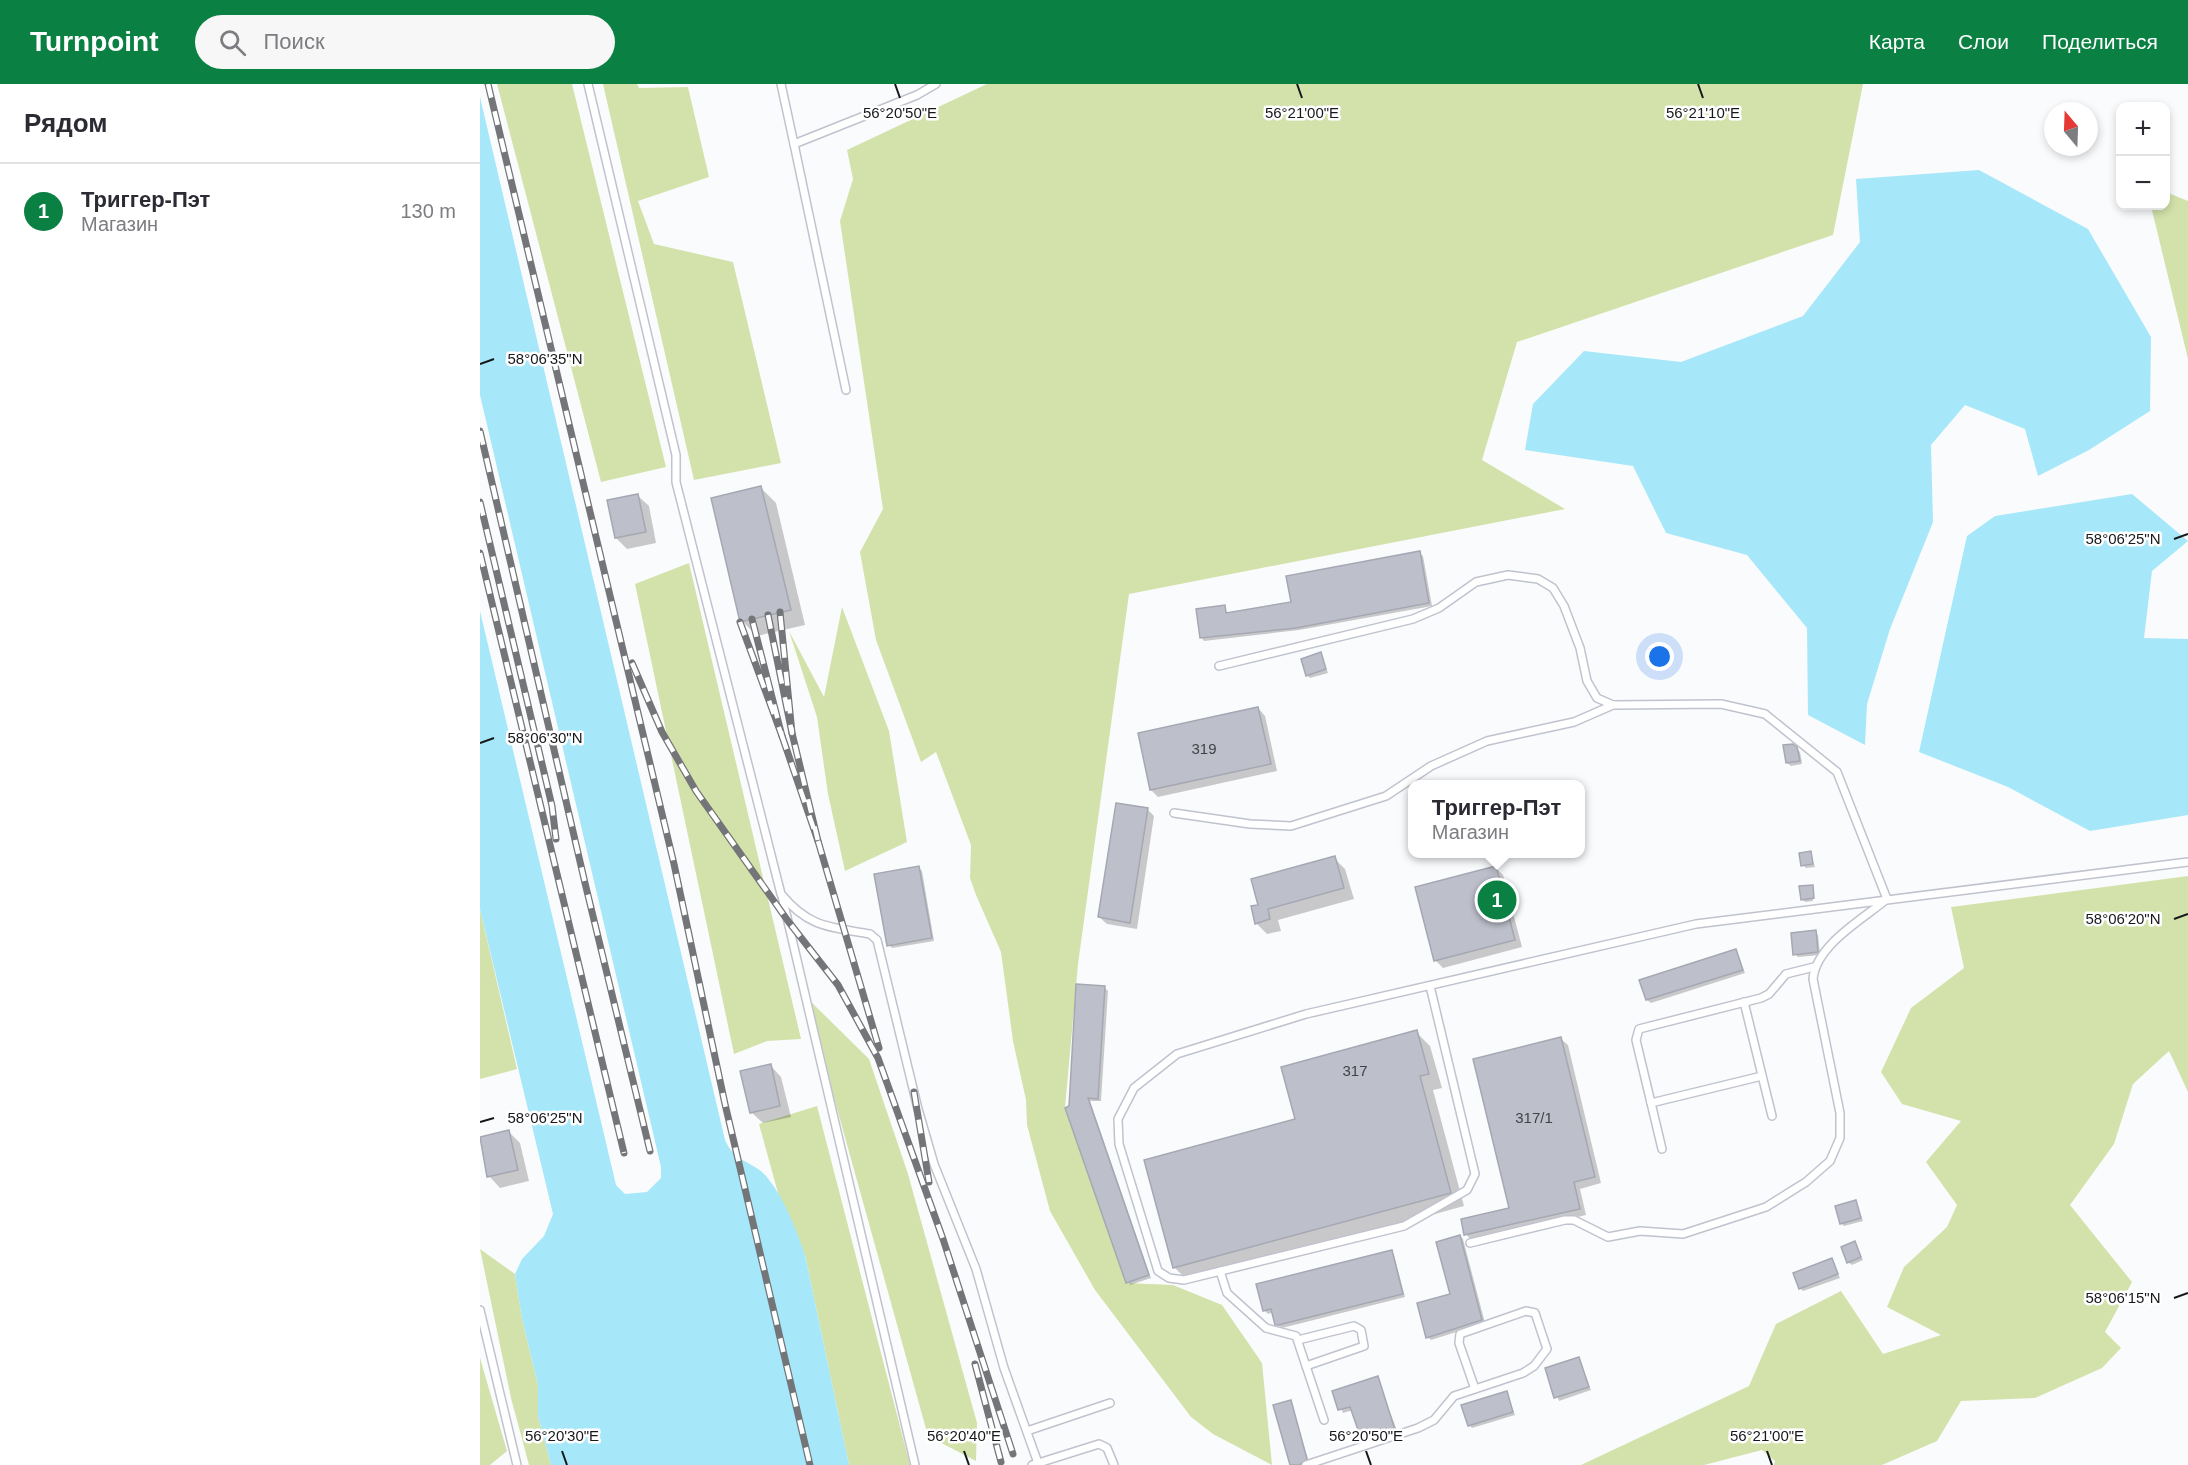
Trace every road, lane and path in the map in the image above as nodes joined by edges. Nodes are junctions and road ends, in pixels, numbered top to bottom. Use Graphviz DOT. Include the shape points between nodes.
graph roads {
  1 [pos="588,84"];
  2 [pos="781,84"];
  3 [pos="936,84"];
  4 [pos="794,144"];
  5 [pos="846,390"];
  6 [pos="1219,666"];
  7 [pos="1613,705"];
  8 [pos="1410,780"];
  9 [pos="1408,781"];
  10 [pos="1174,813"];
  11 [pos="2188,861"];
  12 [pos="782,894"];
  13 [pos="1887,899"];
  14 [pos="1814,967"];
  15 [pos="1430,986"];
  16 [pos="1744,1002"];
  17 [pos="1762,1076"];
  18 [pos="1651,1103"];
  19 [pos="1772,1116"];
  20 [pos="1662,1149"];
  21 [pos="1470,1243"];
  22 [pos="1220,1271"];
  23 [pos="480,1310"];
  24 [pos="1298,1340"];
  25 [pos="1306,1366"];
  26 [pos="1475,1389"];
  27 [pos="1110,1402"];
  28 [pos="1324,1420"];
  29 [pos="1027,1431"];
  30 [pos="1035,1464"];
  31 [pos="517,1465"];
  32 [pos="915,1465"];
  33 [pos="1114,1465"];
  34 [pos="1306,1465"];
  1 -- 12 [label="lane" via="676,455 676,482"];
  2 -- 4 [label="lane"];
  3 -- 4 [label="lane"];
  4 -- 5 [label="lane"];
  6 -- 7 [label="lane" via="1413,619 1439,608 1476,582 1508,575 1538,579 1553,588 1580,648 1587,681 1596,698"];
  7 -- 8 [label="lane" via="1574,722 1487,741 1431,766"];
  7 -- 13 [label="lane" via="1721,704 1765,714 1837,772"];
  9 -- 10 [label="lane" via="1386,796 1291,826 1251,825"];
  11 -- 13 [label="lane"];
  12 -- 29 [label="lane" via="796,911 820,923 844,932 870,934 877,940 934,1164 976,1269"];
  12 -- 32 [label="lane"];
  13 -- 14 [label="lane" via="1833,944"];
  13 -- 15 [label="lane" via="1696,924"];
  14 -- 16 [label="lane" via="1786,974 1769,994"];
  14 -- 21 [label="lane" via="1813,979 1840,1113 1840,1138 1830,1161 1806,1182 1766,1207 1683,1234 1640,1231 1608,1237 1574,1220 1565,1220"];
  15 -- 22 [label="lane" via="1475,1174 1467,1191 1404,1226"];
  15 -- 22 [label="lane" via="1306,1014 1178,1054 1134,1088 1118,1119 1119,1144 1158,1271 1169,1278 1184,1280"];
  16 -- 17 [label="lane"];
  16 -- 18 [label="lane" via="1639,1029 1636,1040"];
  17 -- 18 [label="lane"];
  17 -- 19 [label="lane"];
  18 -- 20 [label="lane"];
  22 -- 24 [label="lane" via="1227,1293 1250,1314 1266,1328 1293,1333"];
  23 -- 31 [label="lane"];
  24 -- 25 [label="lane"];
  24 -- 25 [label="lane" via="1354,1326 1361,1330 1364,1346"];
  25 -- 28 [label="lane"];
  26 -- 26 [label="lane" via="1529,1370 1544,1355 1546,1343 1535,1313 1526,1311 1460,1334 1459,1342"];
  26 -- 34 [label="lane" via="1454,1396 1434,1420 1418,1428"];
  27 -- 29 [label="lane"];
  29 -- 30 [label="lane"];
  30 -- 33 [label="lane" via="1099,1444 1107,1448"];
}
